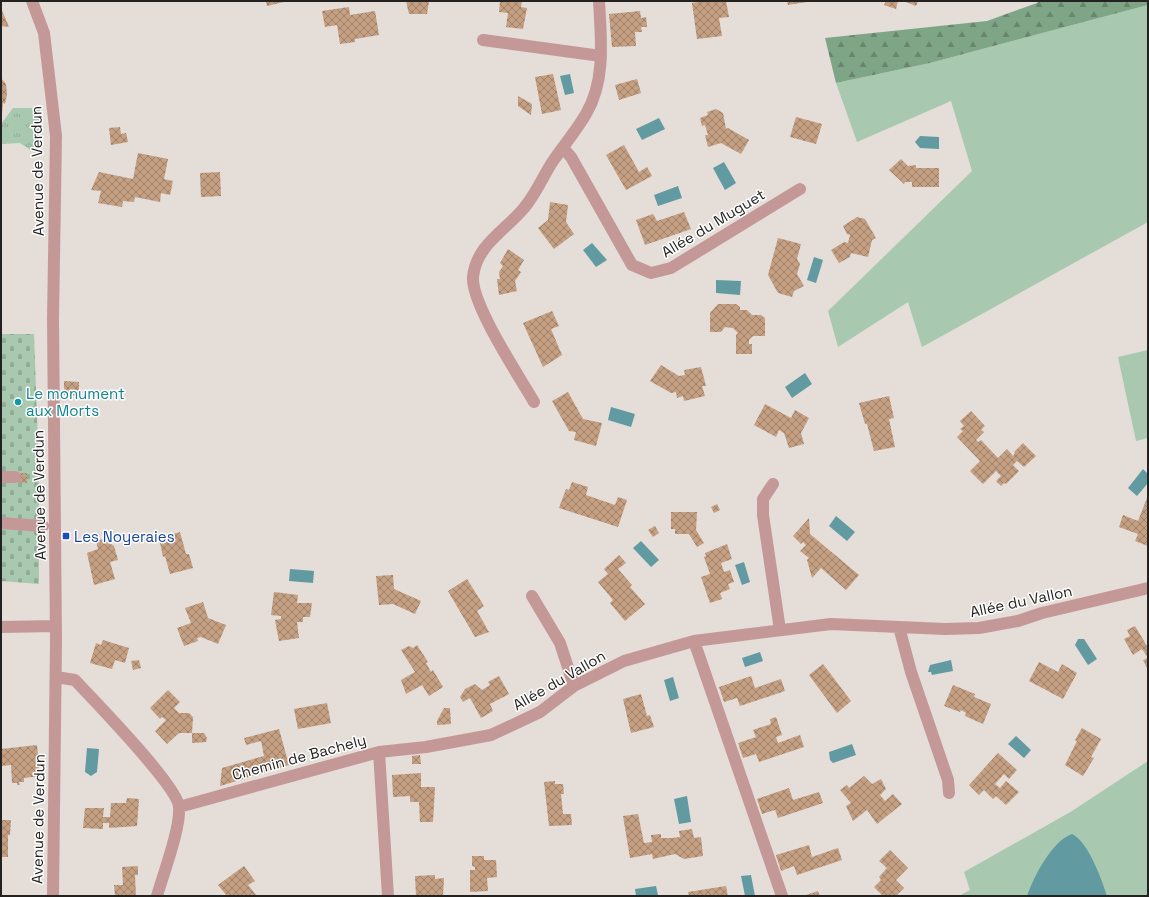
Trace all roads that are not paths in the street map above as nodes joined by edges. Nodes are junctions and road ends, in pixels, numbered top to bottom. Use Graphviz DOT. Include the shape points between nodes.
graph roads {
  1 [pos="32,1"];
  2 [pos="599,1"];
  3 [pos="483,40"];
  4 [pos="601,56"];
  5 [pos="563,148"];
  6 [pos="800,189"];
  7 [pos="534,402"];
  8 [pos="1,477"];
  9 [pos="15,477"];
  10 [pos="773,484"];
  11 [pos="1,523"];
  12 [pos="43,526"];
  13 [pos="1148,588"];
  14 [pos="532,596"];
  15 [pos="56,626"];
  16 [pos="1,627"];
  17 [pos="899,627"];
  18 [pos="780,630"];
  19 [pos="694,641"];
  20 [pos="56,677"];
  21 [pos="574,686"];
  22 [pos="379,752"];
  23 [pos="949,793"];
  24 [pos="179,807"];
  25 [pos="53,896"];
  26 [pos="156,896"];
  27 [pos="388,896"];
  28 [pos="782,896"];
  1 -- 15 [label="street, Avenue de Verdun" via="44,33 56,136 53,345"];
  2 -- 4 [label="street"];
  3 -- 4 [label="street"];
  4 -- 5 [label="street" via="600,72 590,106"];
  5 -- 6 [label="street, Allée du Muguet" via="571,157 632,264 651,274 671,268"];
  5 -- 7 [label="street" via="524,207 480,254 473,278 483,312"];
  8 -- 9 [label="street"];
  10 -- 18 [label="street" via="763,499 763,515"];
  11 -- 12 [label="street"];
  13 -- 17 [label="street, Allée du Vallon" via="1018,621 979,628"];
  14 -- 21 [label="street" via="560,643"];
  15 -- 16 [label="street"];
  15 -- 20 [label="street, Avenue de Verdun"];
  17 -- 18 [label="street, Allée du Vallon" via="831,624"];
  17 -- 23 [label="street" via="911,672 948,780"];
  18 -- 19 [label="street, Allée du Vallon"];
  19 -- 21 [label="street, Allée du Vallon" via="624,661"];
  19 -- 28 [label="street"];
  20 -- 24 [label="street" via="75,680 168,784"];
  20 -- 25 [label="street, Avenue de Verdun"];
  21 -- 22 [label="street, Allée du Vallon" via="540,712 491,735 426,747"];
  22 -- 24 [label="street, Chemin de Bachely"];
  22 -- 27 [label="street, Chemin de Bachely"];
  24 -- 26 [label="street" via="176,832"];
}
